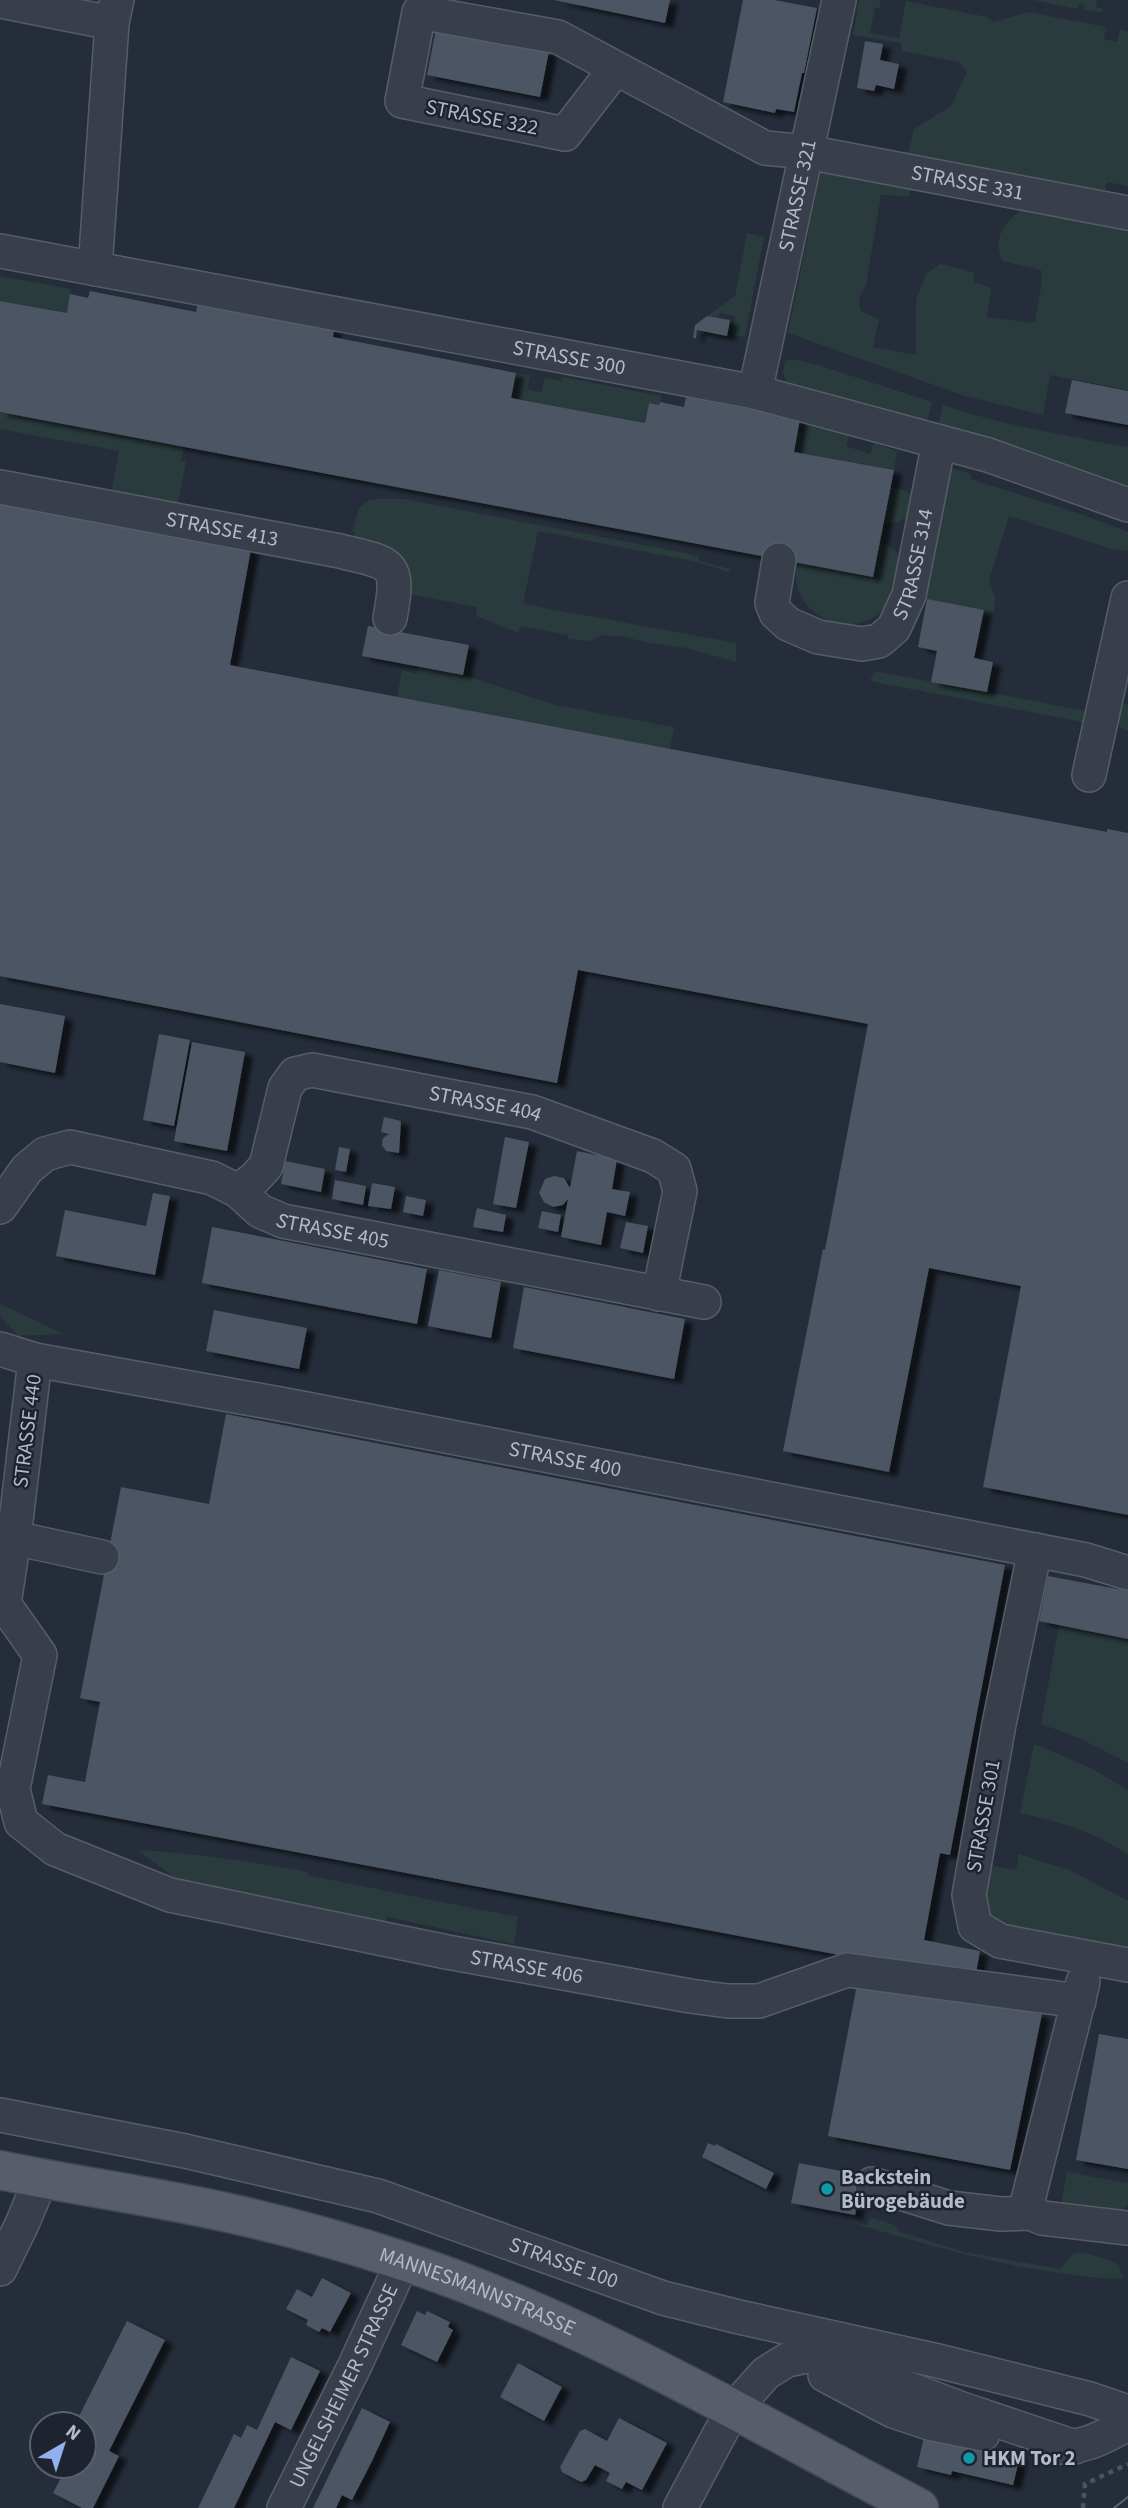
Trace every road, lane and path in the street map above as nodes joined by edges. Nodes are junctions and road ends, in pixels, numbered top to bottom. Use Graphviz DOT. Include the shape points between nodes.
graph roads {
  1 [pos="839,0"];
  2 [pos="0,1"];
  3 [pos="114,12"];
  4 [pos="616,68"];
  5 [pos="807,152"];
  6 [pos="1128,213"];
  7 [pos="0,251"];
  8 [pos="95,269"];
  9 [pos="755,392"];
  10 [pos="939,442"];
  11 [pos="0,488"];
  12 [pos="1128,505"];
  13 [pos="779,560"];
  14 [pos="1128,598"];
  15 [pos="390,618"];
  16 [pos="1089,775"];
  17 [pos="238,1191"];
  18 [pos="0,1207"];
  19 [pos="659,1294"];
  20 [pos="704,1302"];
  21 [pos="0,1349"];
  22 [pos="35,1360"];
  23 [pos="14,1538"];
  24 [pos="1035,1550"];
  25 [pos="102,1557"];
  26 [pos="1128,1573"];
  27 [pos="2,1604"];
  28 [pos="1088,1959"];
  29 [pos="1128,1965"];
  30 [pos="1079,2001"];
  31 [pos="0,2115"];
  32 [pos="0,2171"];
  33 [pos="41,2179"];
  34 [pos="872,2184"];
  35 [pos="1030,2213"];
  36 [pos="1128,2228"];
  37 [pos="403,2261"];
  38 [pos="0,2269"];
  39 [pos="732,2410"];
  40 [pos="1128,2412"];
  41 [pos="1128,2424"];
  42 [pos="1128,2463"];
  43 [pos="285,2508"];
  44 [pos="680,2508"];
  45 [pos="919,2508"];
  46 [pos="1083,2508"];
  1 -- 5 [label="street, STRASSE 321"];
  2 -- 3 [label="street"];
  3 -- 8 [label="street"];
  4 -- 4 [label="street, STRASSE 322" via="565,134 402,101 419,12 558,37"];
  4 -- 5 [label="street, STRASSE 322" via="765,148"];
  5 -- 6 [label="street, STRASSE 331"];
  5 -- 9 [label="street, STRASSE 321"];
  7 -- 8 [label="street, STRASSE 300"];
  8 -- 9 [label="street, STRASSE 300"];
  9 -- 10 [label="street, STRASSE 300"];
  10 -- 12 [label="street, STRASSE 300" via="988,454"];
  10 -- 13 [label="street, STRASSE 314" via="909,595 894,628 880,641 862,644 818,637 788,624 772,603"];
  11 -- 15 [label="street, STRASSE 413" via="385,562 396,589"];
  14 -- 16 [label="street"];
  17 -- 18 [label="street, STRASSE 405" via="212,1178 70,1147 36,1161"];
  17 -- 19 [label="street, STRASSE 405" via="260,1211 283,1221"];
  17 -- 19 [label="street, STRASSE 404" via="266,1166 285,1088 295,1074 312,1070 532,1112 653,1156 674,1169 680,1191"];
  19 -- 20 [label="street, STRASSE 405"];
  21 -- 22 [label="street, STRASSE 400"];
  22 -- 23 [label="street, STRASSE 440"];
  22 -- 24 [label="street, STRASSE 400"];
  23 -- 25 [label="street"];
  23 -- 27 [label="street, STRASSE 440"];
  24 -- 26 [label="street, STRASSE 400"];
  24 -- 28 [label="street, STRASSE 301" via="969,1895 975,1926 1000,1941"];
  27 -- 30 [label="street, STRASSE 406" via="40,1655 13,1789 21,1822 55,1849 170,1895 447,1952 728,2001 759,2001 847,1970"];
  28 -- 29 [label="street, STRASSE 301"];
  28 -- 30 [label="street"];
  30 -- 35 [label="street" via="1027,2204"];
  31 -- 40 [label="street, STRASSE 100" via="185,2151 378,2196 663,2298 934,2360"];
  32 -- 33 [label="main road, MANNESMANNSTRASSE"];
  33 -- 37 [label="main road, MANNESMANNSTRASSE" via="228,2213"];
  33 -- 38 [label="street"];
  34 -- 35 [label="street" via="949,2208"];
  35 -- 36 [label="street"];
  37 -- 39 [label="main road, MANNESMANNSTRASSE" via="509,2299"];
  37 -- 43 [label="street, UNGELSHEIMER STRASSE"];
  39 -- 41 [label="street" via="766,2373 787,2360 808,2366 893,2411 1043,2447 1075,2448"];
  39 -- 44 [label="street"];
  39 -- 45 [label="main road, MANNESMANNSTRASSE"];
  42 -- 46 [label="path" via="1085,2484"];
}
